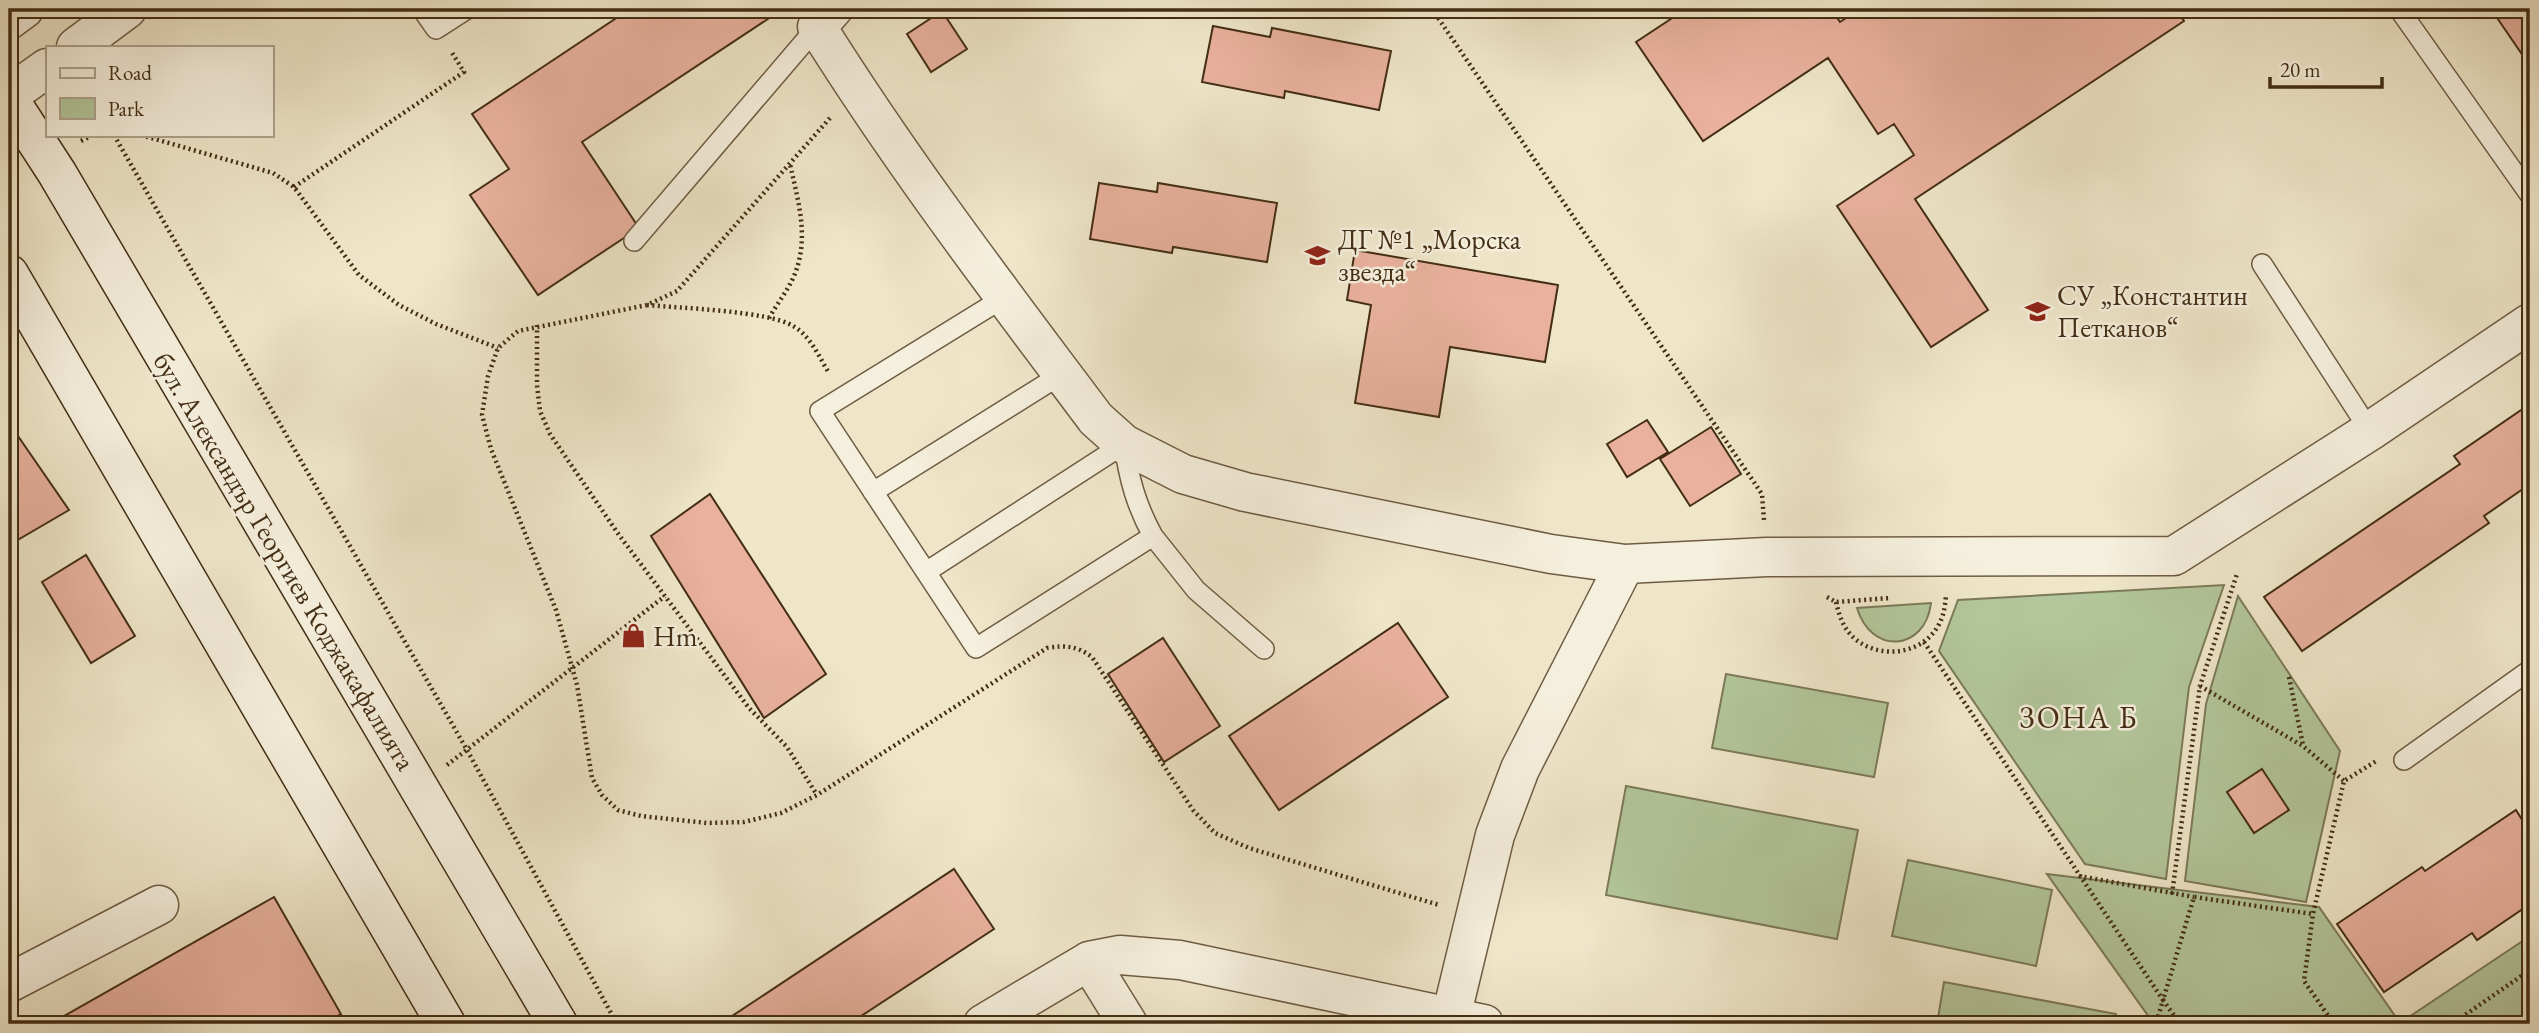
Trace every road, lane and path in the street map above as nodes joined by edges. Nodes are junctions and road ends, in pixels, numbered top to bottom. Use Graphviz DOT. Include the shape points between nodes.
graph roads {
  1 [pos="24,9"];
  2 [pos="127,9"];
  3 [pos="422,9"];
  4 [pos="467,9"];
  5 [pos="1432,9"];
  6 [pos="2399,9"];
  7 [pos="825,18"];
  8 [pos="9,20"];
  9 [pos="436,29"];
  10 [pos="77,46"];
  11 [pos="46,69"];
  12 [pos="855,88"];
  13 [pos="9,97"];
  14 [pos="115,136"];
  15 [pos="144,136"];
  16 [pos="790,163"];
  17 [pos="294,187"];
  18 [pos="2530,195"];
  19 [pos="634,241"];
  20 [pos="2262,264"];
  21 [pos="9,274"];
  22 [pos="1005,297"];
  23 [pos="647,304"];
  24 [pos="769,318"];
  25 [pos="2530,323"];
  26 [pos="537,325"];
  27 [pos="498,348"];
  28 [pos="1062,373"];
  29 [pos="843,397"];
  30 [pos="2370,431"];
  31 [pos="1124,444"];
  32 [pos="873,492"];
  33 [pos="1153,536"];
  34 [pos="1767,557"];
  35 [pos="1625,564"];
  36 [pos="926,572"];
  37 [pos="2237,574"];
  38 [pos="1825,595"];
  39 [pos="1933,595"];
  40 [pos="665,596"];
  41 [pos="1891,598"];
  42 [pos="1836,602"];
  43 [pos="1924,642"];
  44 [pos="1264,649"];
  45 [pos="573,667"];
  46 [pos="2530,670"];
  47 [pos="2289,677"];
  48 [pos="2200,686"];
  49 [pos="2303,746"];
  50 [pos="467,750"];
  51 [pos="2404,760"];
  52 [pos="2344,781"];
  53 [pos="419,787"];
  54 [pos="817,795"];
  55 [pos="2079,876"];
  56 [pos="2172,894"];
  57 [pos="2194,897"];
  58 [pos="159,905"];
  59 [pos="2313,914"];
  60 [pos="1477,916"];
  61 [pos="1089,961"];
  62 [pos="2530,970"];
  63 [pos="9,983"];
  64 [pos="2163,1000"];
  65 [pos="1468,1021"];
  66 [pos="446,1024"];
  67 [pos="558,1024"];
  68 [pos="617,1024"];
  69 [pos="983,1024"];
  70 [pos="1128,1024"];
  71 [pos="2156,1024"];
  72 [pos="2180,1024"];
  73 [pos="2334,1024"];
  74 [pos="2452,1024"];
  1 -- 8 [label="street"];
  2 -- 10 [label="street"];
  3 -- 9 [label="lane"];
  4 -- 9 [label="lane"];
  5 -- 34 [label="path" via="1762,494"];
  6 -- 18 [label="lane"];
  7 -- 12 [label="street"];
  7 -- 19 [label="lane"];
  9 -- 17 [label="path" via="464,72"];
  11 -- 13 [label="street"];
  12 -- 16 [label="path"];
  12 -- 22 [label="street"];
  13 -- 53 [label="street, бул. Александър Георгиев Коджакафалията"];
  14 -- 50 [label="path"];
  15 -- 17 [label="path" via="274,173"];
  16 -- 23 [label="path" via="688,281"];
  16 -- 24 [label="path" via="804,223 801,249 794,275"];
  17 -- 27 [label="path" via="359,275 436,324"];
  20 -- 30 [label="lane"];
  21 -- 66 [label="street"];
  22 -- 28 [label="street"];
  22 -- 29 [label="lane"];
  23 -- 24 [label="path"];
  23 -- 26 [label="path"];
  24 -- 29 [label="path" via="792,324 805,334"];
  25 -- 30 [label="street"];
  26 -- 27 [label="path" via="518,331"];
  26 -- 40 [label="path" via="540,411 550,434"];
  27 -- 45 [label="path" via="482,415"];
  28 -- 31 [label="street" via="1096,419"];
  28 -- 32 [label="lane"];
  29 -- 32 [label="lane" via="820,411"];
  30 -- 34 [label="street" via="2174,556"];
  31 -- 33 [label="lane" via="1130,484"];
  31 -- 35 [label="street" via="1183,474 1245,492 1551,554"];
  31 -- 36 [label="lane"];
  32 -- 36 [label="lane"];
  33 -- 36 [label="lane" via="976,648"];
  33 -- 44 [label="lane" via="1196,590"];
  34 -- 35 [label="street"];
  35 -- 60 [label="street" via="1520,769 1495,835"];
  37 -- 48 [label="path"];
  38 -- 42 [label="path"];
  39 -- 43 [label="path" via="1947,593 1945,612"];
  40 -- 45 [label="path"];
  40 -- 54 [label="path" via="749,708 787,747"];
  41 -- 42 [label="path"];
  42 -- 43 [label="path" via="1841,621 1868,648 1906,651"];
  43 -- 55 [label="path"];
  45 -- 50 [label="path"];
  45 -- 54 [label="path" via="592,778 618,810 707,823 744,822 781,813"];
  46 -- 51 [label="lane"];
  47 -- 49 [label="path"];
  48 -- 49 [label="path"];
  48 -- 56 [label="path"];
  49 -- 52 [label="path"];
  50 -- 53 [label="path"];
  50 -- 68 [label="path"];
  51 -- 52 [label="path" via="2379,759"];
  52 -- 59 [label="path"];
  53 -- 67 [label="street, бул. Александър Георгиев Коджакафалията"];
  54 -- 60 [label="path" via="1047,648 1080,648 1093,657 1193,810 1215,833 1249,848"];
  55 -- 56 [label="path"];
  55 -- 64 [label="path"];
  56 -- 57 [label="path"];
  57 -- 59 [label="path"];
  57 -- 64 [label="path"];
  58 -- 63 [label="street"];
  59 -- 73 [label="path" via="2304,981"];
  60 -- 65 [label="street"];
  61 -- 65 [label="street" via="1120,955 1180,960"];
  61 -- 69 [label="street"];
  61 -- 70 [label="street"];
  62 -- 74 [label="path"];
  64 -- 71 [label="path"];
  64 -- 72 [label="path"];
}
